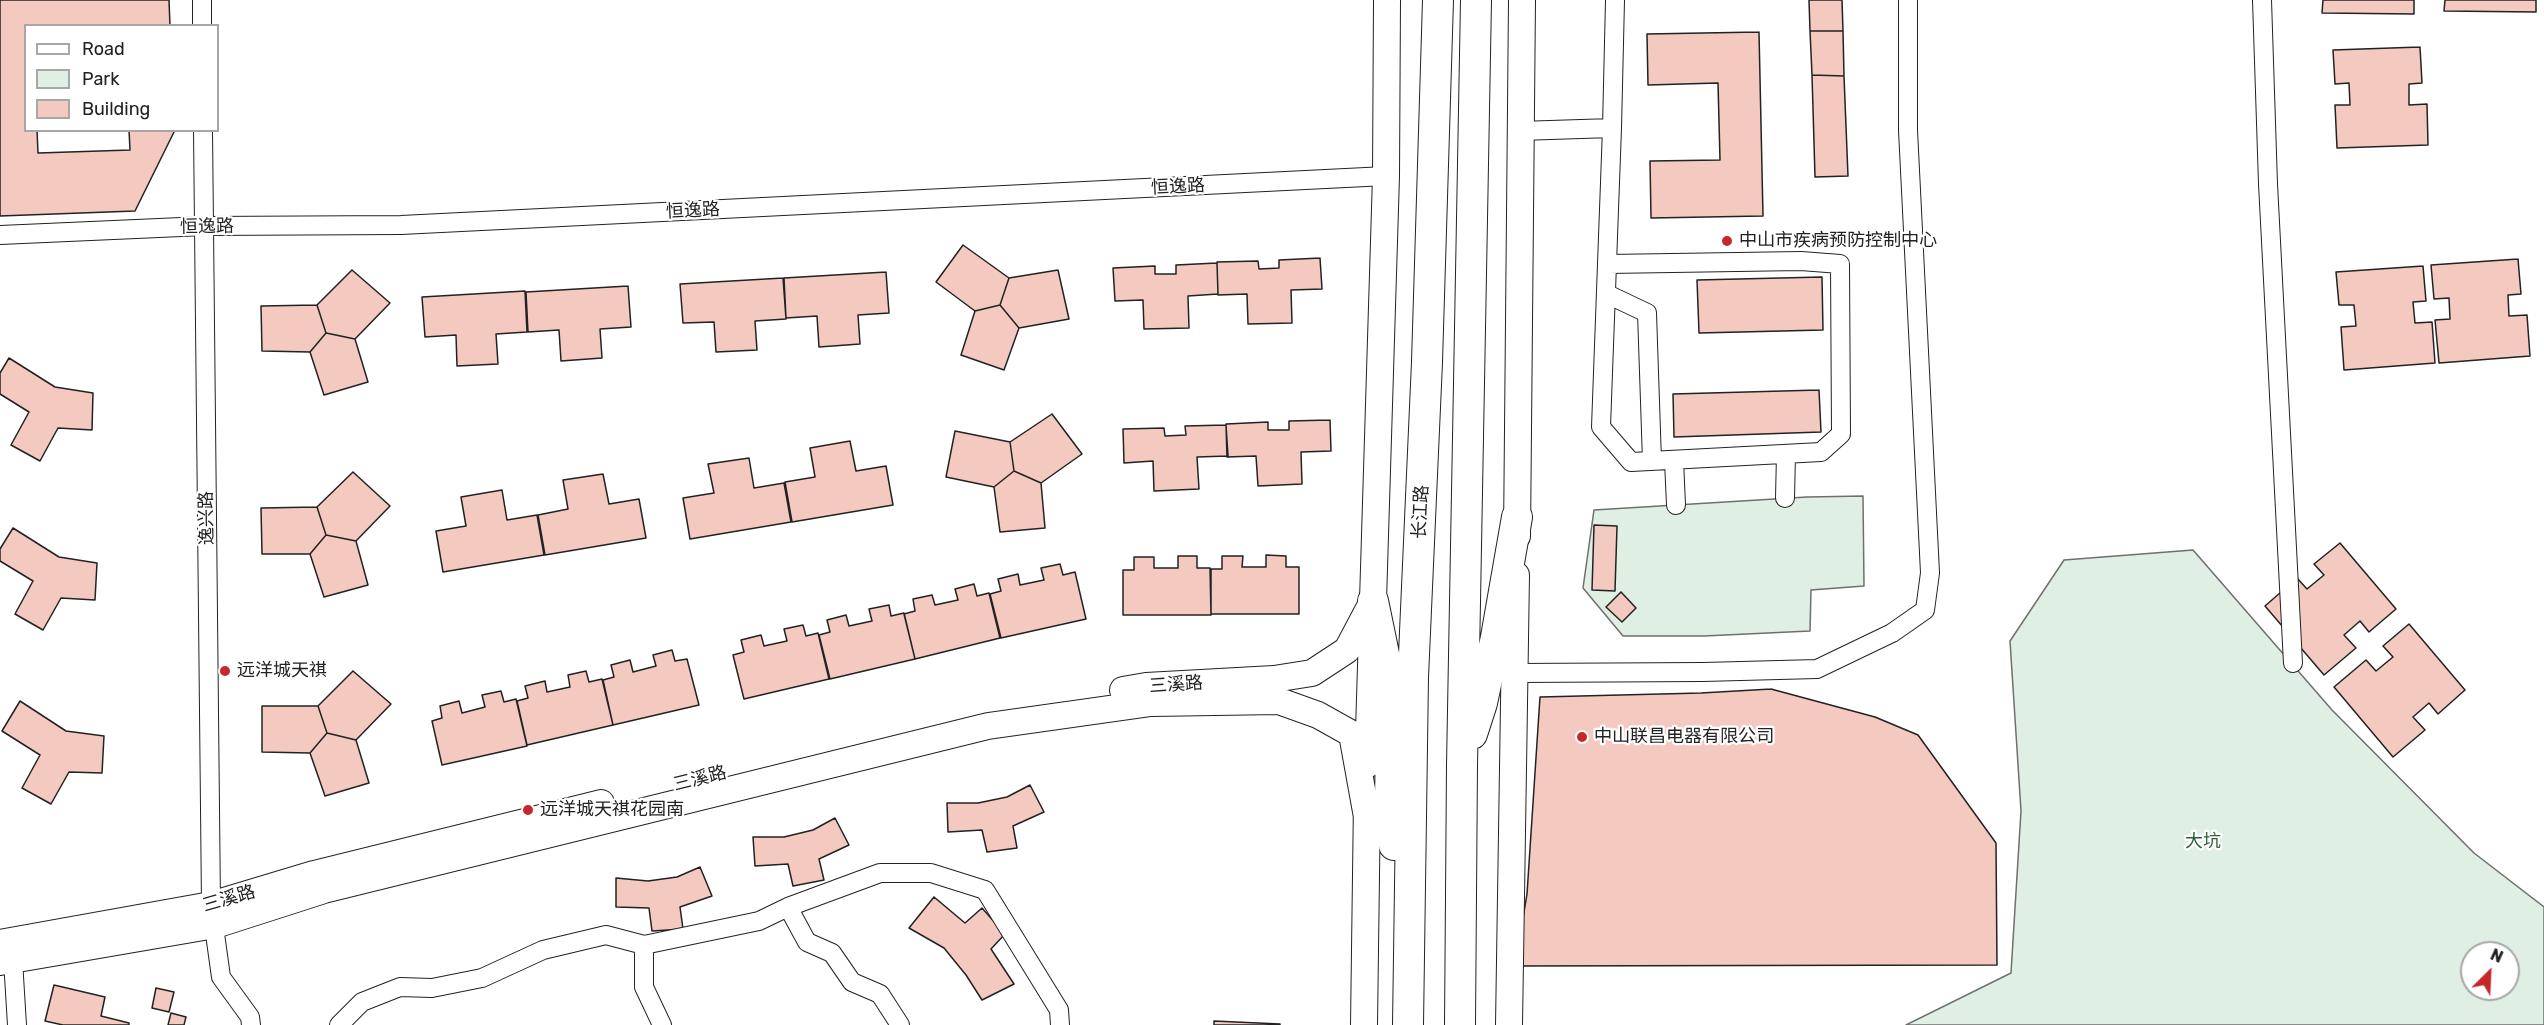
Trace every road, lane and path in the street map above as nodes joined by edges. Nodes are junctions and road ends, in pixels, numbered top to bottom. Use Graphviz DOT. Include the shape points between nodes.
graph roads {
  1 [pos="202,0"];
  2 [pos="1387,0"];
  3 [pos="1438,0"];
  4 [pos="1476,0"];
  5 [pos="1522,0"];
  6 [pos="1615,0"];
  7 [pos="1908,0"];
  8 [pos="2262,0"];
  9 [pos="202,24"];
  10 [pos="1612,128"];
  11 [pos="1519,131"];
  12 [pos="203,132"];
  13 [pos="1386,176"];
  14 [pos="204,226"];
  15 [pos="0,235"];
  16 [pos="1608,264"];
  17 [pos="1607,294"];
  18 [pos="1786,454"];
  19 [pos="1674,460"];
  20 [pos="1652,461"];
  21 [pos="1785,498"];
  22 [pos="1676,505"];
  23 [pos="1517,517"];
  24 [pos="1373,601"];
  25 [pos="2293,663"];
  26 [pos="1516,673"];
  27 [pos="1462,765"];
  28 [pos="1367,817"];
  29 [pos="1410,890"];
  30 [pos="788,907"];
  31 [pos="213,915"];
  32 [pos="644,945"];
  33 [pos="7,951"];
  34 [pos="17,1025"];
  35 [pos="251,1025"];
  36 [pos="339,1025"];
  37 [pos="662,1025"];
  38 [pos="900,1025"];
  39 [pos="1060,1025"];
  40 [pos="1364,1025"];
  41 [pos="1408,1025"];
  42 [pos="1460,1025"];
  43 [pos="1509,1025"];
  1 -- 9 [label="street"];
  2 -- 13 [label="main road"];
  3 -- 29 [label="highway, 长江路" via="1413,677"];
  4 -- 27 [label="highway"];
  5 -- 11 [label="main road"];
  6 -- 10 [label="street"];
  7 -- 26 [label="street" via="1908,130 1930,573 1924,610 1892,633 1816,669"];
  8 -- 25 [label="street"];
  10 -- 11 [label="street"];
  10 -- 16 [label="street"];
  11 -- 23 [label="main road"];
  12 -- 14 [label="street, 逸兴路"];
  13 -- 14 [label="street, 恒逸路" via="413,224"];
  13 -- 24 [label="main road"];
  14 -- 15 [label="street, 恒逸路"];
  14 -- 31 [label="street, 逸兴路"];
  16 -- 17 [label="street"];
  16 -- 18 [label="street" via="1840,264 1841,434 1821,453"];
  17 -- 20 [label="street" via="1647,314"];
  17 -- 20 [label="street" via="1601,427 1631,462"];
  18 -- 19 [label="street"];
  18 -- 21 [label="street"];
  19 -- 20 [label="street"];
  19 -- 22 [label="street"];
  23 -- 26 [label="main road"];
  23 -- 27 [label="highway" via="1497,637"];
  24 -- 28 [label="main road"];
  24 -- 29 [label="highway" via="1385,659 1395,857"];
  24 -- 31 [label="main road, 三溪路" via="1347,650 1312,673 1274,679 1146,686 982,710 314,874"];
  26 -- 43 [label="main road"];
  27 -- 42 [label="highway"];
  28 -- 31 [label="main road, 三溪路" via="1352,734 1318,715 1280,701 1151,703 988,726"];
  28 -- 40 [label="main road"];
  29 -- 41 [label="highway, 长江路"];
  30 -- 32 [label="street" via="759,921"];
  30 -- 38 [label="street" via="807,942 832,953 852,982 879,994"];
  30 -- 39 [label="street" via="880,873 931,873 985,890 1059,1010"];
  31 -- 33 [label="main road, 三溪路"];
  31 -- 35 [label="street, 逸兴路" via="221,977 250,1017"];
  32 -- 36 [label="street" via="606,934 543,950 482,978 432,988 400,987 362,1002"];
  32 -- 37 [label="street" via="644,987"];
  33 -- 34 [label="street"];
}
